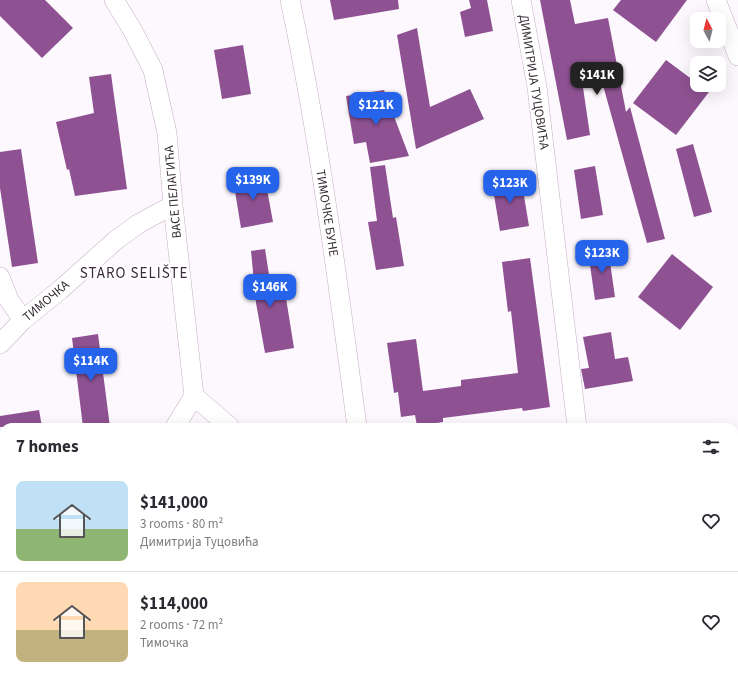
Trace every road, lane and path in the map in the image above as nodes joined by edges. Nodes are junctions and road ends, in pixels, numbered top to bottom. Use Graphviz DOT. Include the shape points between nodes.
graph roads {
  1 [pos="114,0"];
  2 [pos="290,0"];
  3 [pos="521,0"];
  4 [pos="716,0"];
  5 [pos="738,56"];
  6 [pos="173,205"];
  7 [pos="0,277"];
  8 [pos="23,320"];
  9 [pos="0,344"];
  10 [pos="194,396"];
  11 [pos="177,423"];
  12 [pos="225,423"];
  13 [pos="356,423"];
  14 [pos="577,423"];
  1 -- 6 [label="street, ВАСЕ ПЕЛАГИЋА" via="153,70 167,133"];
  2 -- 13 [label="street, ТИМОЧКЕ БУНЕ" via="304,65 330,225"];
  3 -- 14 [label="street, ДИМИТРИЈА ТУЦОВИЋА" via="540,109"];
  4 -- 5 [label="street"];
  6 -- 8 [label="street, ТИМОЧКА" via="138,224 116,240"];
  6 -- 10 [label="street, ВАСЕ ПЕЛАГИЋА"];
  7 -- 8 [label="street" via="9,300"];
  8 -- 9 [label="street, ТИМОЧКА"];
  10 -- 11 [label="street"];
  10 -- 12 [label="street"];
}
